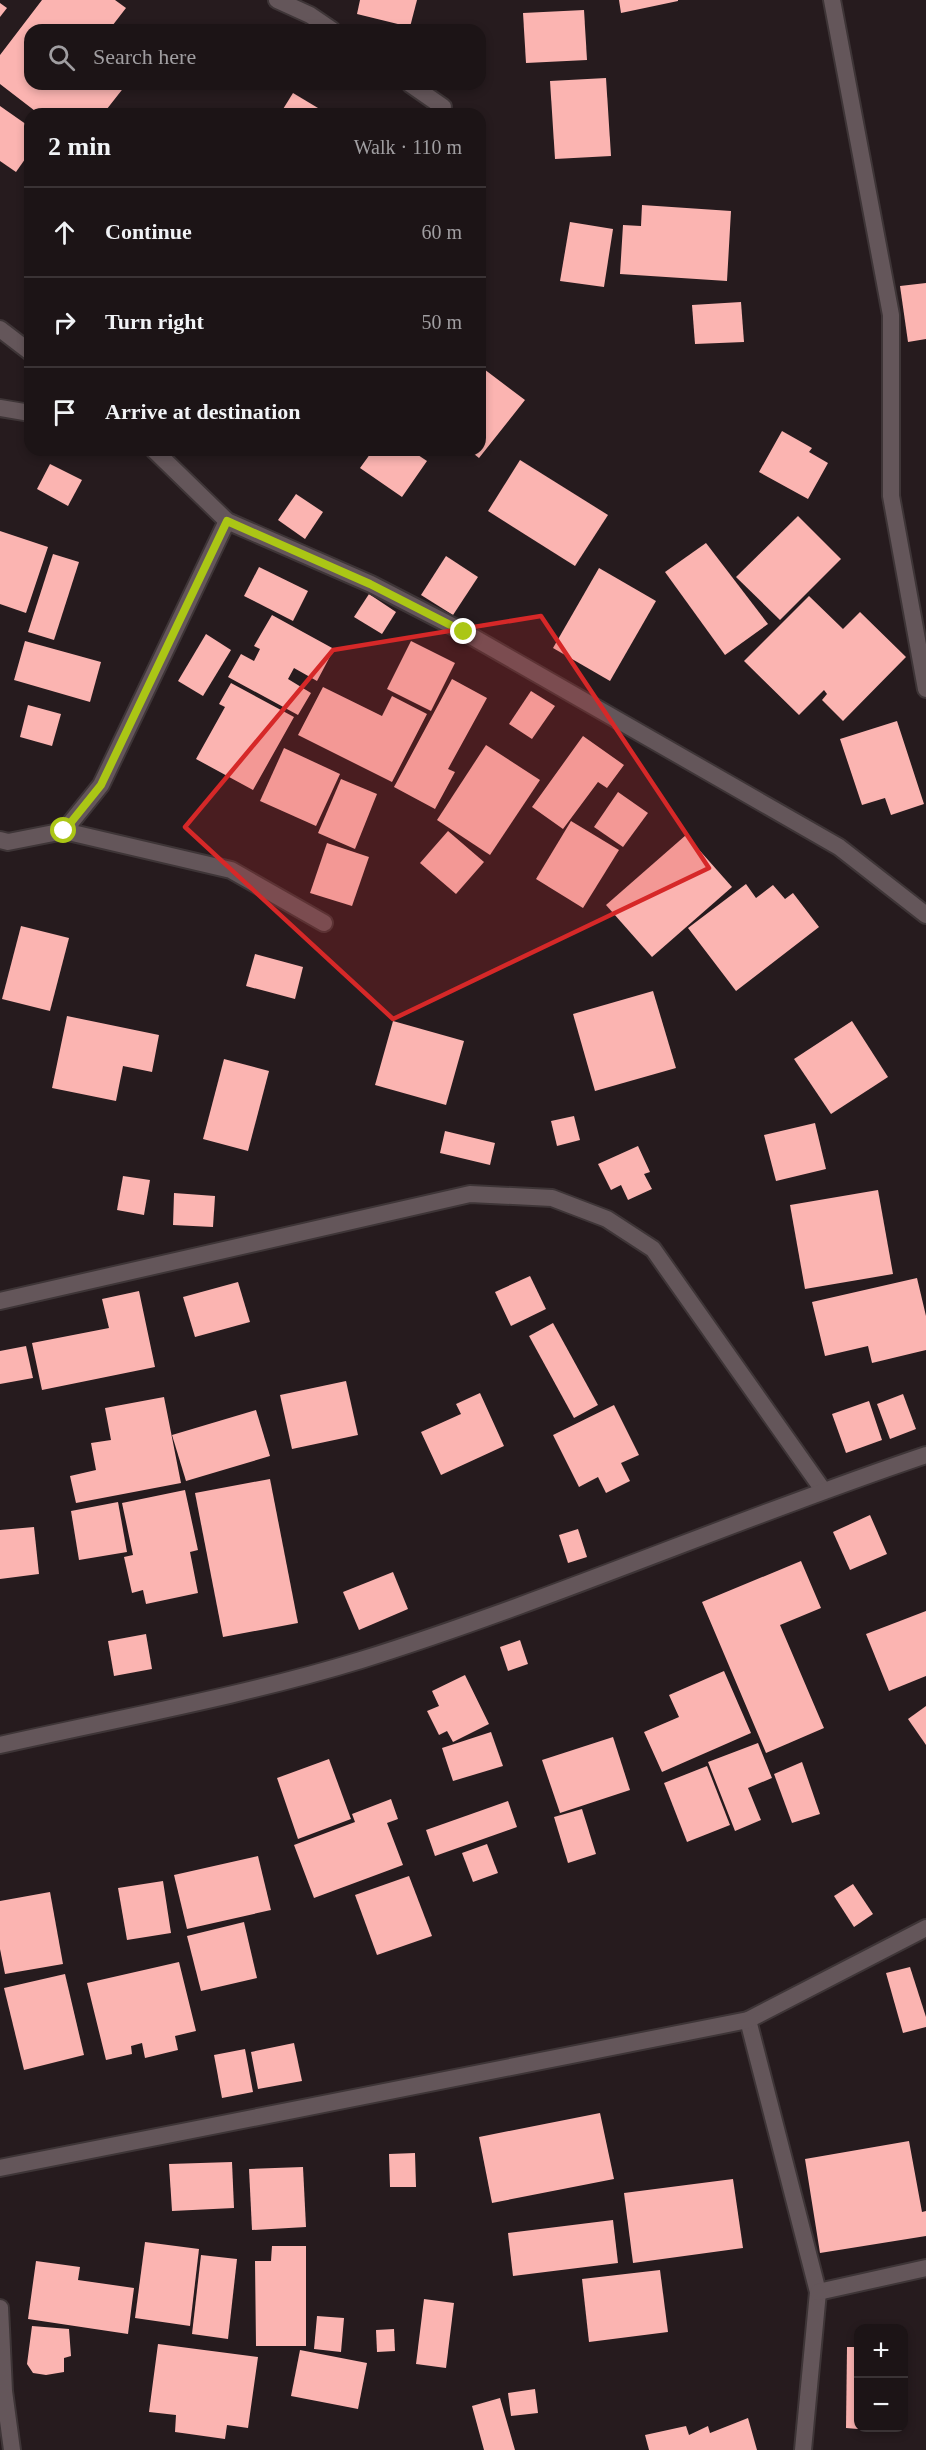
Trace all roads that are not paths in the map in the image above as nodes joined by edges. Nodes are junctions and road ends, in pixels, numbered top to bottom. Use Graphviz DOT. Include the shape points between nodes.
graph roads {
  1 [pos="277,0"];
  2 [pos="832,0"];
  3 [pos="313,7"];
  4 [pos="327,24"];
  5 [pos="419,90"];
  6 [pos="443,107"];
  7 [pos="0,329"];
  8 [pos="24,347"];
  9 [pos="0,408"];
  10 [pos="24,412"];
  11 [pos="160,456"];
  12 [pos="227,521"];
  13 [pos="926,689"];
  14 [pos="64,831"];
  15 [pos="0,840"];
  16 [pos="926,915"];
  17 [pos="324,923"];
  18 [pos="0,1301"];
  19 [pos="926,1455"];
  20 [pos="823,1490"];
  21 [pos="0,1745"];
  22 [pos="926,1928"];
  23 [pos="748,2020"];
  24 [pos="0,2168"];
  25 [pos="926,2268"];
  26 [pos="818,2292"];
  27 [pos="0,2308"];
  28 [pos="12,2450"];
  29 [pos="803,2450"];
  1 -- 3 [label="street"];
  2 -- 13 [label="street" via="891,315 891,496"];
  3 -- 4 [label="street"];
  5 -- 6 [label="street"];
  7 -- 8 [label="street"];
  9 -- 10 [label="street"];
  11 -- 12 [label="street"];
  12 -- 14 [label="street" via="101,785"];
  12 -- 16 [label="street" via="370,584 464,632 839,847"];
  14 -- 15 [label="street" via="8,842"];
  14 -- 17 [label="street" via="231,870"];
  18 -- 20 [label="street" via="470,1194 552,1198 607,1219 654,1249"];
  19 -- 20 [label="street"];
  20 -- 21 [label="street" via="360,1660 208,1699"];
  22 -- 23 [label="street"];
  23 -- 24 [label="street"];
  23 -- 26 [label="street"];
  25 -- 26 [label="street"];
  26 -- 29 [label="street"];
  27 -- 28 [label="street" via="4,2391"];
}
